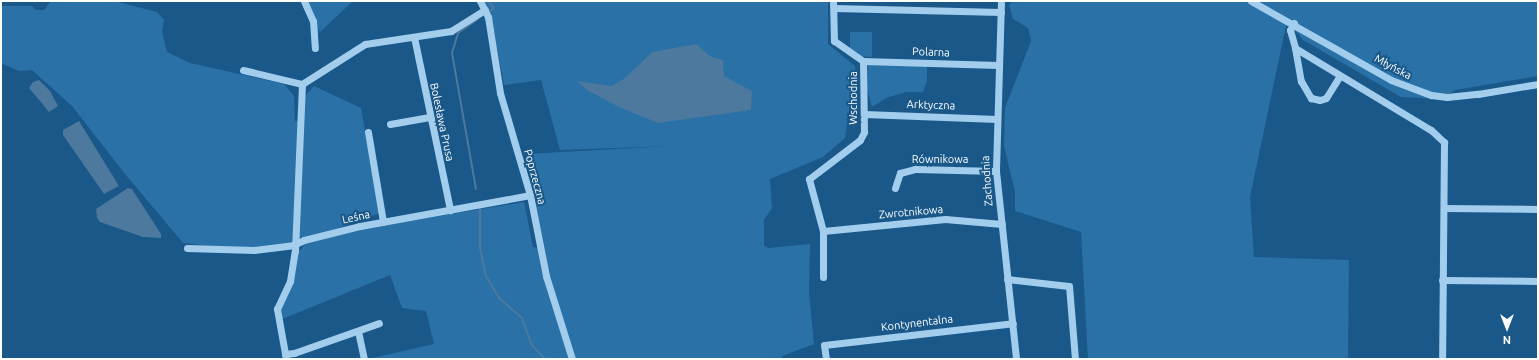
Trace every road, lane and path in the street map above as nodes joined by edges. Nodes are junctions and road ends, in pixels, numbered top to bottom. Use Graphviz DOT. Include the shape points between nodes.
graph roads {
  1 [pos="304,1"];
  2 [pos="480,1"];
  3 [pos="1001,1"];
  4 [pos="1251,1"];
  5 [pos="833,4"];
  6 [pos="485,10"];
  7 [pos="1000,12"];
  8 [pos="1294,23"];
  9 [pos="414,37"];
  10 [pos="315,48"];
  11 [pos="1295,48"];
  12 [pos="863,62"];
  13 [pos="998,65"];
  14 [pos="243,70"];
  15 [pos="1340,76"];
  16 [pos="302,84"];
  17 [pos="1538,84"];
  18 [pos="864,114"];
  19 [pos="429,117"];
  20 [pos="997,119"];
  21 [pos="390,124"];
  22 [pos="368,132"];
  23 [pos="996,171"];
  24 [pos="894,188"];
  25 [pos="530,195"];
  26 [pos="1444,208"];
  27 [pos="1538,209"];
  28 [pos="450,210"];
  29 [pos="383,222"];
  30 [pos="1002,224"];
  31 [pos="823,231"];
  32 [pos="295,244"];
  33 [pos="187,248"];
  34 [pos="823,276"];
  35 [pos="1008,278"];
  36 [pos="1442,280"];
  37 [pos="1538,281"];
  38 [pos="379,323"];
  39 [pos="1013,323"];
  40 [pos="358,331"];
  41 [pos="285,357"];
  42 [pos="364,359"];
  43 [pos="572,359"];
  44 [pos="826,359"];
  45 [pos="1016,359"];
  46 [pos="1075,359"];
  47 [pos="1442,359"];
  1 -- 10 [label="street" via="313,21"];
  2 -- 6 [label="street, Poprzeczna"];
  3 -- 7 [label="street, Zachodnia"];
  4 -- 8 [label="street, Młyńska"];
  5 -- 7 [label="street"];
  5 -- 12 [label="street, Wschodnia" via="834,41"];
  6 -- 9 [label="street" via="451,31"];
  6 -- 25 [label="street, Poprzeczna" via="500,93"];
  7 -- 13 [label="street, Zachodnia"];
  8 -- 11 [label="street" via="1290,30"];
  8 -- 17 [label="street, Młyńska" via="1391,80 1431,95 1447,97 1478,94"];
  9 -- 16 [label="street" via="365,44"];
  9 -- 19 [label="street, Bolesława Prusa"];
  11 -- 15 [label="street"];
  11 -- 15 [label="street" via="1301,81 1312,98 1326,98"];
  12 -- 13 [label="street, Polarna"];
  12 -- 18 [label="street, Wschodnia"];
  13 -- 20 [label="street, Zachodnia"];
  14 -- 16 [label="street"];
  15 -- 26 [label="street" via="1431,130 1444,142"];
  16 -- 32 [label="street"];
  18 -- 20 [label="street, Arktyczna"];
  18 -- 31 [label="street, Wschodnia" via="864,132 860,140 809,179"];
  19 -- 21 [label="street"];
  19 -- 28 [label="street, Bolesława Prusa"];
  20 -- 23 [label="street, Zachodnia"];
  22 -- 29 [label="street"];
  23 -- 24 [label="street, Równikowa" via="915,168 900,174"];
  23 -- 30 [label="street, Zachodnia"];
  25 -- 28 [label="street, Leśna"];
  25 -- 43 [label="street, Poprzeczna" via="546,276"];
  26 -- 27 [label="street"];
  26 -- 36 [label="street"];
  28 -- 29 [label="street, Leśna"];
  29 -- 32 [label="street, Leśna"];
  30 -- 31 [label="street, Zwrotnikowa" via="946,219"];
  30 -- 35 [label="street, Zachodnia"];
  31 -- 34 [label="street"];
  32 -- 33 [label="street, Leśna" via="254,250"];
  32 -- 41 [label="street" via="292,276 277,309"];
  35 -- 39 [label="street, Zachodnia"];
  35 -- 46 [label="street" via="1069,286"];
  36 -- 37 [label="street"];
  36 -- 47 [label="street"];
  38 -- 40 [label="street"];
  39 -- 44 [label="street, Kontynentalna" via="824,345"];
  39 -- 45 [label="street, Zachodnia"];
  40 -- 41 [label="street"];
  40 -- 42 [label="street"];
}
